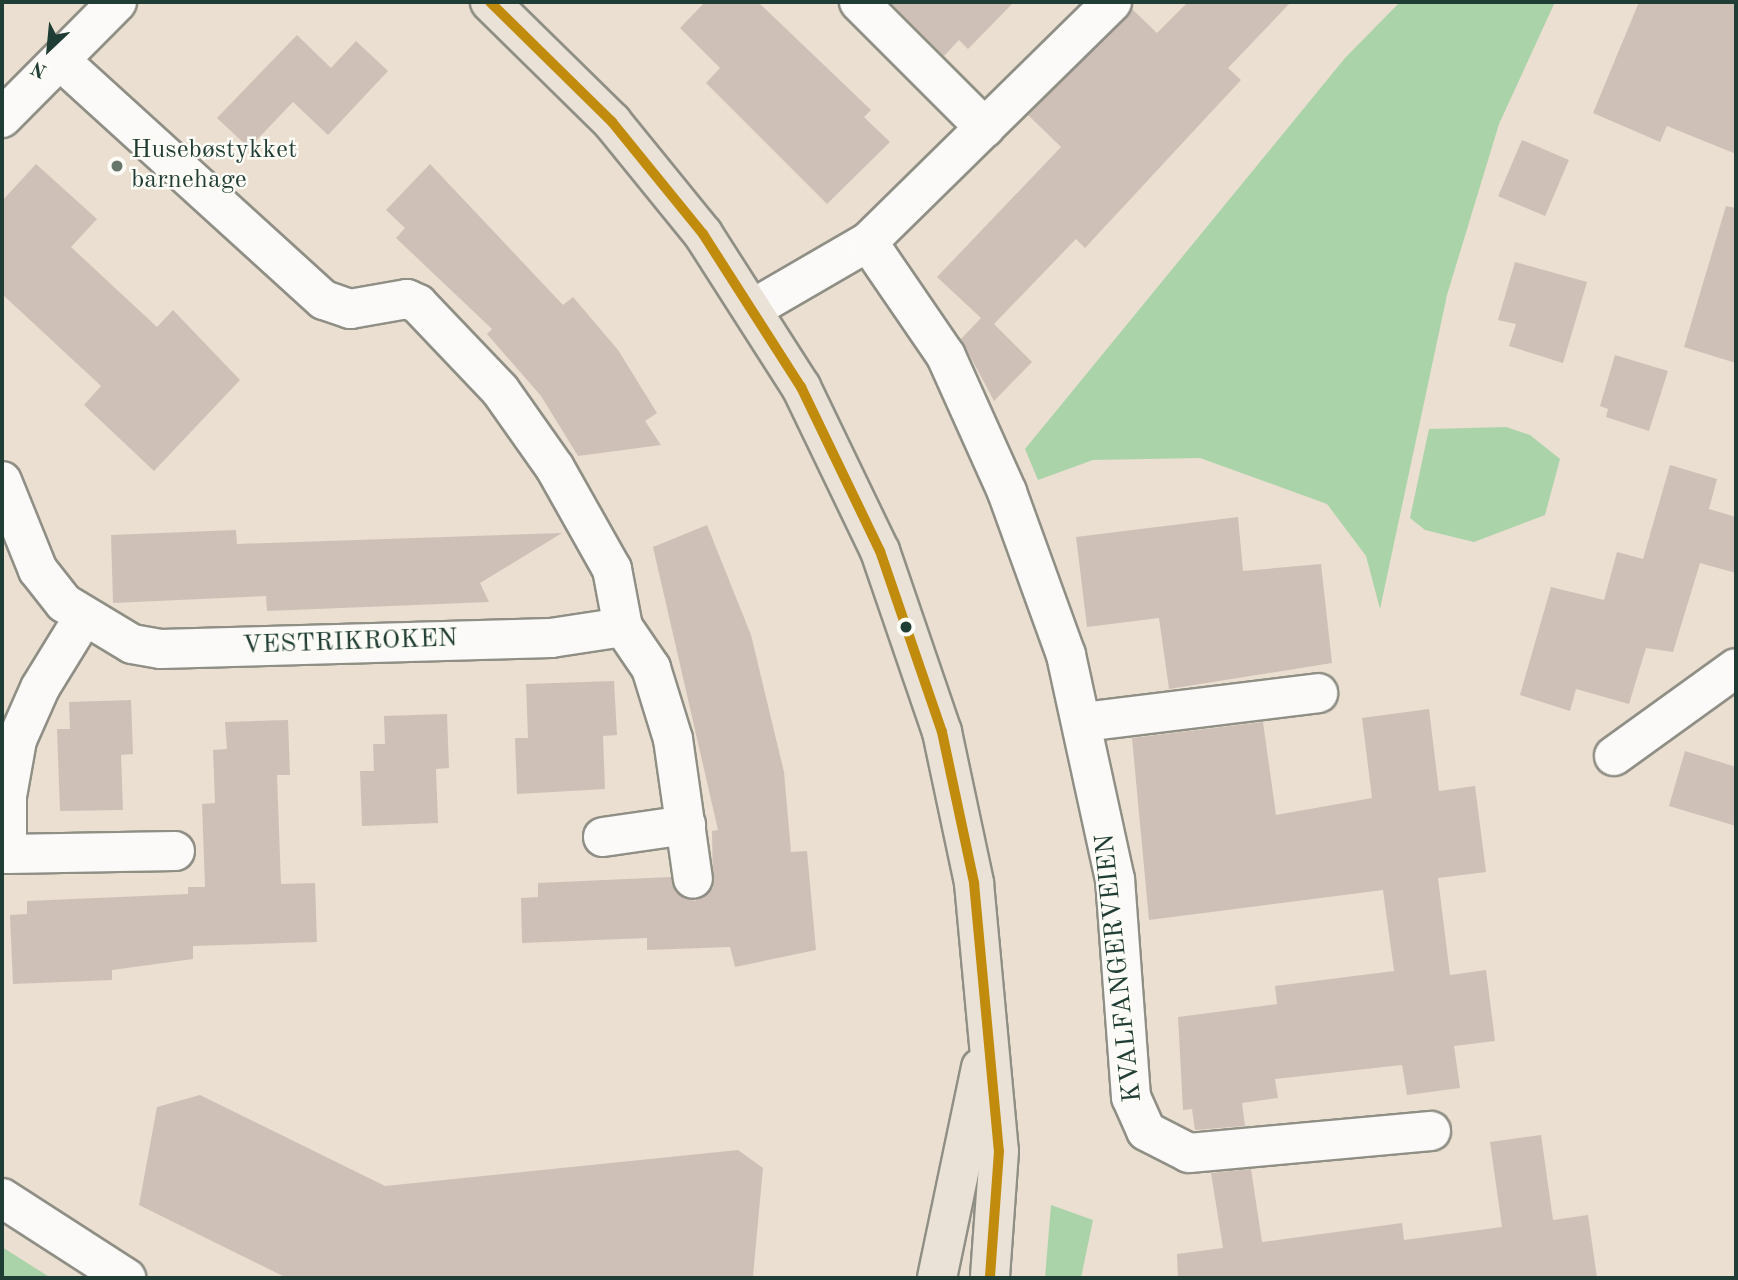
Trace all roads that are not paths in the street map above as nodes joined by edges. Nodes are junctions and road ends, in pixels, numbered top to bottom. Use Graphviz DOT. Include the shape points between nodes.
graph roads {
  1 [pos="117,2"];
  2 [pos="490,2"];
  3 [pos="859,2"];
  4 [pos="1112,2"];
  5 [pos="62,62"];
  6 [pos="2,118"];
  7 [pos="985,128"];
  8 [pos="869,242"];
  9 [pos="754,308"];
  10 [pos="2,481"];
  11 [pos="83,618"];
  12 [pos="623,627"];
  13 [pos="1736,668"];
  14 [pos="1318,693"];
  15 [pos="1083,722"];
  16 [pos="1614,756"];
  17 [pos="686,825"];
  18 [pos="603,837"];
  19 [pos="175,851"];
  20 [pos="693,878"];
  21 [pos="986,1049"];
  22 [pos="1431,1131"];
  23 [pos="2,1198"];
  24 [pos="126,1278"];
  25 [pos="937,1278"];
  26 [pos="990,1278"];
  1 -- 5 [label="street"];
  2 -- 9 [label="main road" via="612,122"];
  3 -- 7 [label="street"];
  4 -- 7 [label="street"];
  5 -- 6 [label="street"];
  5 -- 12 [label="street" via="324,300 336,308 365,309 407,299 435,319 500,390 578,504 612,569"];
  7 -- 8 [label="street"];
  8 -- 9 [label="street"];
  8 -- 15 [label="street, KVALFANGERVEIEN" via="946,356 1045,590"];
  9 -- 21 [label="main road" via="849,481 918,650 974,883"];
  10 -- 11 [label="street, VESTRIKROKEN" via="38,570"];
  11 -- 12 [label="street, VESTRIKROKEN" via="132,644 161,649 551,638"];
  11 -- 19 [label="street" via="17,740 6,796 8,854"];
  12 -- 17 [label="street" via="640,645 663,700"];
  13 -- 16 [label="street"];
  14 -- 15 [label="street"];
  15 -- 22 [label="street, KVALFANGERVEIEN" via="1117,892 1131,1097 1146,1131 1189,1153"];
  17 -- 18 [label="street"];
  17 -- 20 [label="street"];
  21 -- 25 [label="main road" via="959,1151"];
  21 -- 26 [label="main road" via="999,1151"];
  23 -- 24 [label="street"];
}
